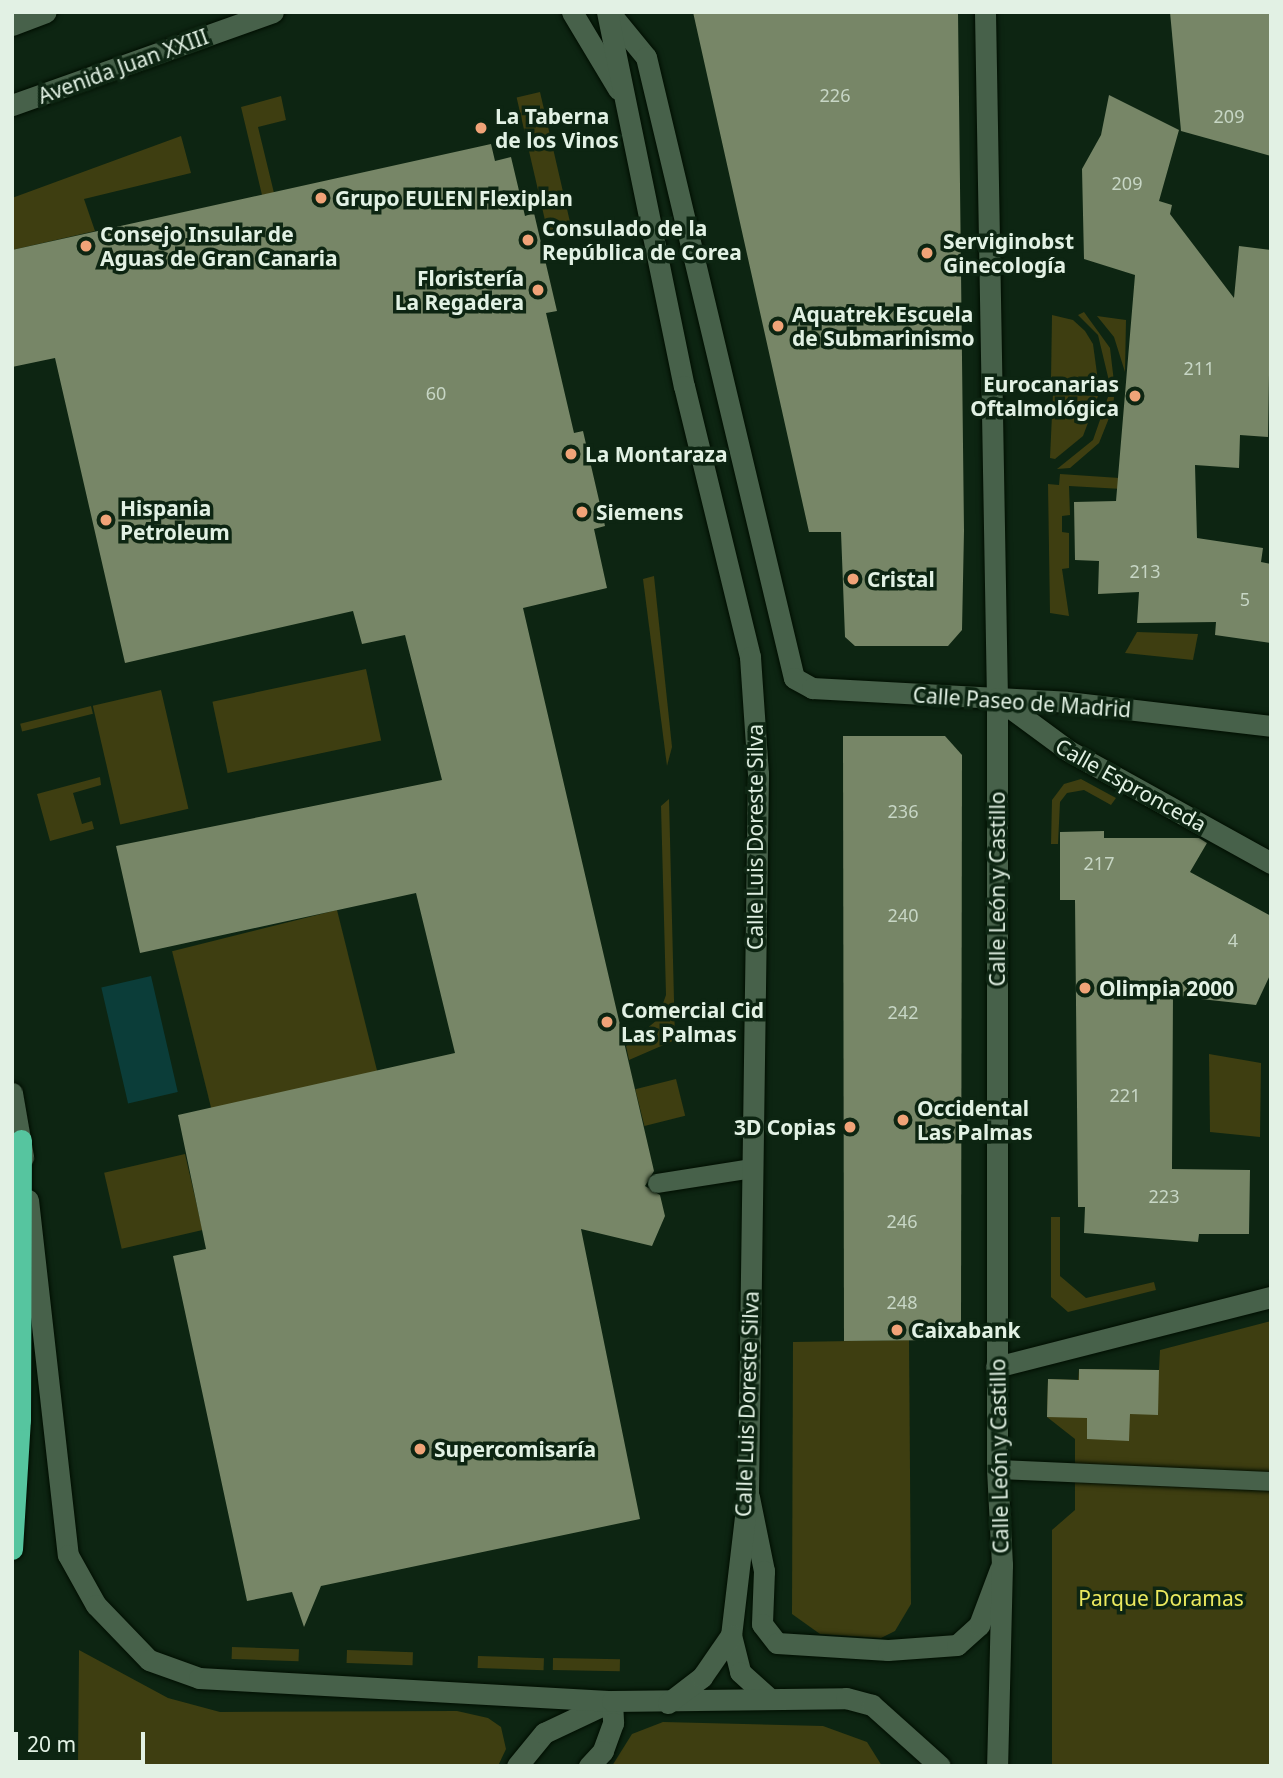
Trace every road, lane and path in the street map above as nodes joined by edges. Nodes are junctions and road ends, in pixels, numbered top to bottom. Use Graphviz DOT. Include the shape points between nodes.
graph roads {
  1 [pos="46,12"];
  2 [pos="273,12"];
  3 [pos="572,12"];
  4 [pos="608,12"];
  5 [pos="985,12"];
  6 [pos="12,25"];
  7 [pos="12,105"];
  8 [pos="628,106"];
  9 [pos="788,660"];
  10 [pos="997,698"];
  11 [pos="1271,726"];
  12 [pos="1271,863"];
  13 [pos="12,1093"];
  14 [pos="21,1140"];
  15 [pos="752,1168"];
  16 [pos="657,1183"];
  17 [pos="1271,1297"];
  18 [pos="996,1367"];
  19 [pos="996,1469"];
  20 [pos="1271,1481"];
  21 [pos="748,1491"];
  22 [pos="12,1549"];
  23 [pos="1002,1565"];
  24 [pos="731,1635"];
  25 [pos="767,1696"];
  26 [pos="612,1701"];
  27 [pos="668,1703"];
  28 [pos="517,1766"];
  29 [pos="589,1766"];
  30 [pos="940,1766"];
  31 [pos="997,1766"];
  1 -- 6 [label="street"];
  2 -- 7 [label="street, Avenida Juan XXIII"];
  3 -- 8 [label="street"];
  4 -- 8 [label="street, Calle Luis Doreste Silva"];
  4 -- 9 [label="street, Calle Luis Doreste Silva" via="646,57"];
  5 -- 10 [label="street, Calle León y Castillo"];
  8 -- 15 [label="street, Calle Luis Doreste Silva" via="684,386 750,657 758,774"];
  9 -- 10 [label="street, Calle Paseo de Madrid" via="794,678 812,688"];
  10 -- 11 [label="street, Calle Paseo de Madrid"];
  10 -- 12 [label="street, Calle Espronceda" via="1069,751"];
  10 -- 18 [label="street, Calle León y Castillo"];
  13 -- 14 [label="street"];
  14 -- 22 [label="highway" via="20,1420"];
  14 -- 26 [label="street" via="68,1555 96,1605 149,1660 199,1678"];
  15 -- 16 [label="lane"];
  15 -- 21 [label="street, Calle Luis Doreste Silva"];
  17 -- 18 [label="street"];
  18 -- 19 [label="street, Calle León y Castillo"];
  19 -- 20 [label="lane"];
  19 -- 23 [label="street, Calle León y Castillo"];
  21 -- 23 [label="street" via="764,1571 762,1624 777,1643 888,1650 957,1644 979,1625"];
  21 -- 24 [label="street, Calle Luis Doreste Silva"];
  23 -- 31 [label="street, Calle León y Castillo"];
  24 -- 25 [label="street, Calle Luis Doreste Silva" via="740,1672"];
  24 -- 27 [label="street, Calle Luis Doreste Silva" via="702,1676"];
  25 -- 27 [label="street"];
  25 -- 30 [label="street" via="846,1698 872,1705"];
  26 -- 27 [label="street"];
  26 -- 28 [label="street" via="544,1733"];
  26 -- 29 [label="street" via="613,1723 603,1751"];
}
